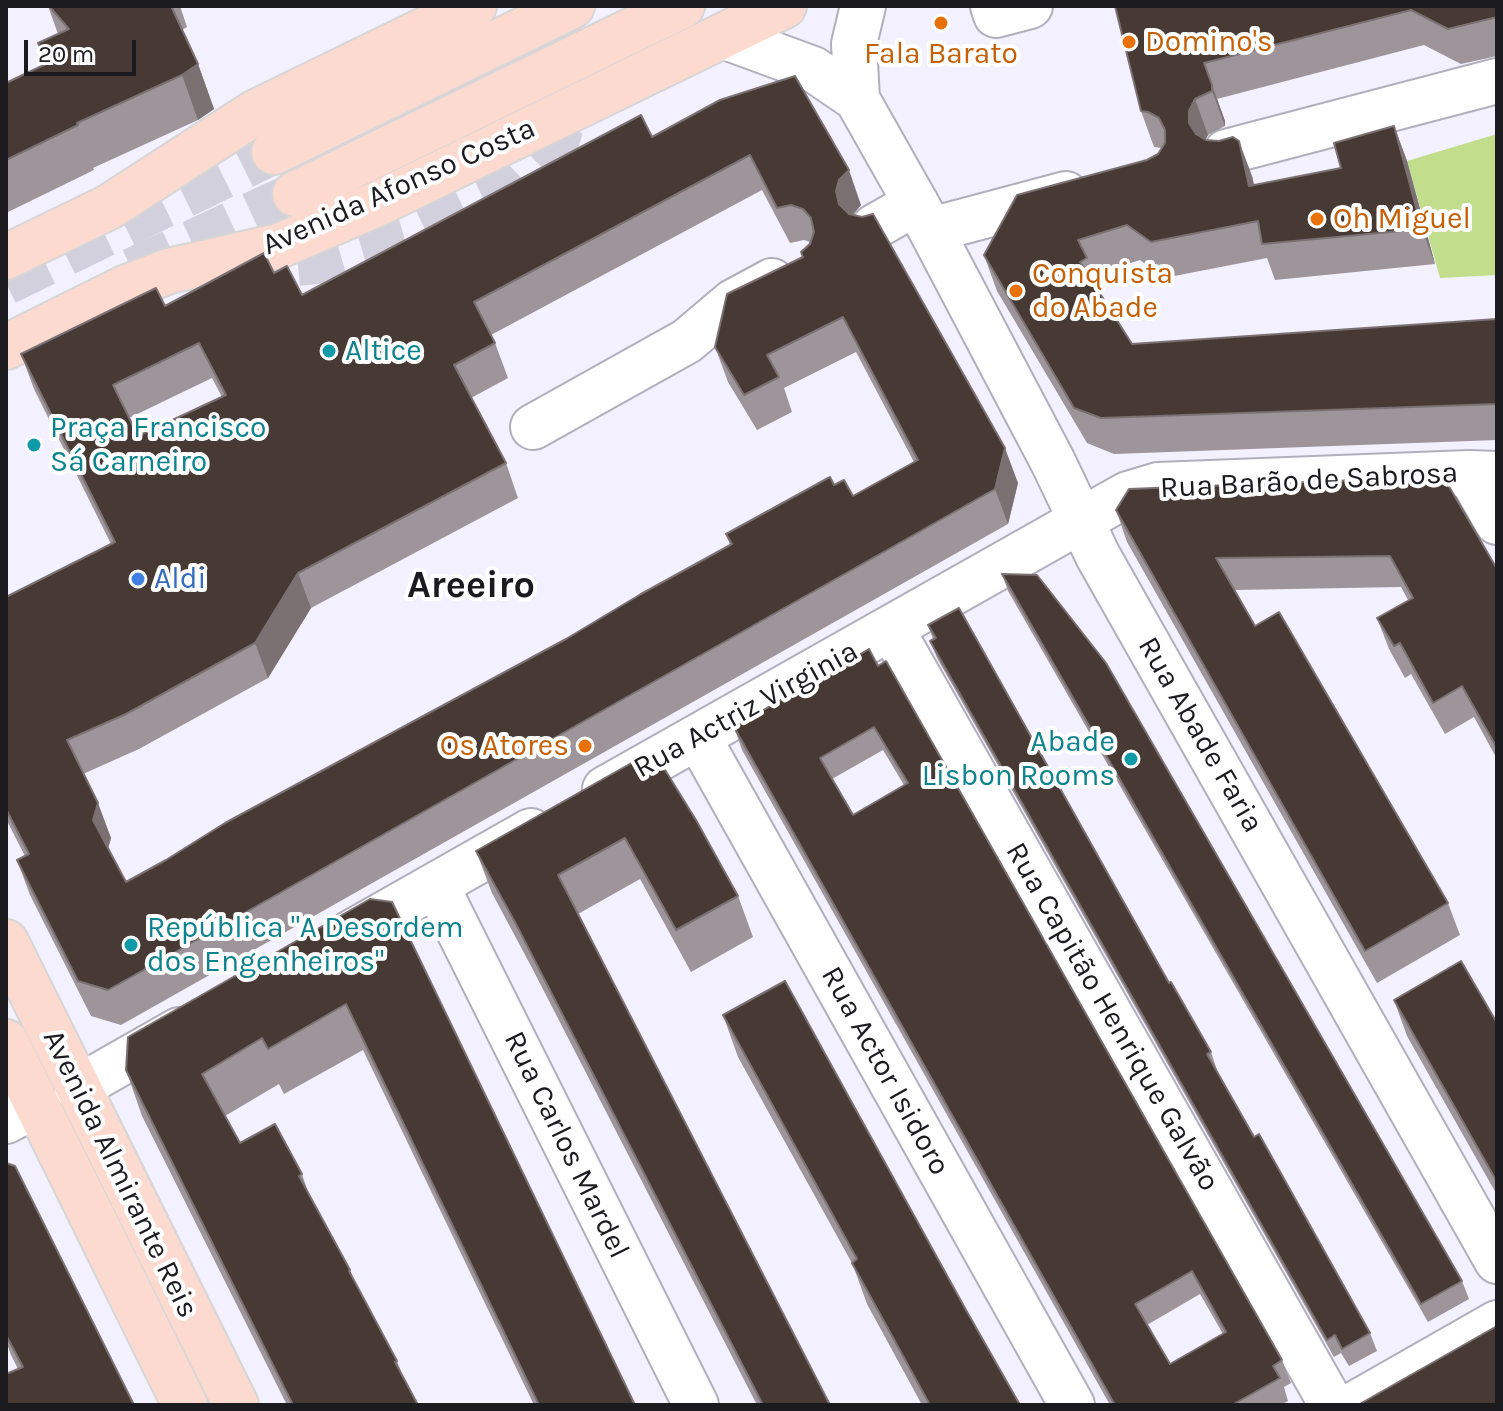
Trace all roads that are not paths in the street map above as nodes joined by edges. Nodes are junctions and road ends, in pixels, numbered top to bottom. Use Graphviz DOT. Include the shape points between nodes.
graph roads {
  1 [pos="473,6"];
  2 [pos="572,6"];
  3 [pos="682,6"];
  4 [pos="784,6"];
  5 [pos="863,6"];
  6 [pos="993,6"];
  7 [pos="1030,6"];
  8 [pos="723,36"];
  9 [pos="1497,81"];
  10 [pos="857,99"];
  11 [pos="274,152"];
  12 [pos="1226,152"];
  13 [pos="1110,183"];
  14 [pos="295,194"];
  15 [pos="923,217"];
  16 [pos="874,227"];
  17 [pos="6,257"];
  18 [pos="802,265"];
  19 [pos="6,347"];
  20 [pos="533,427"];
  21 [pos="1483,474"];
  22 [pos="1080,522"];
  23 [pos="1497,522"];
  24 [pos="891,628"];
  25 [pos="698,737"];
  26 [pos="436,885"];
  27 [pos="6,942"];
  28 [pos="313,954"];
  29 [pos="219,1007"];
  30 [pos="6,1042"];
  31 [pos="77,1088"];
  32 [pos="21,1113"];
  33 [pos="1497,1261"];
  34 [pos="1497,1323"];
  35 [pos="185,1405"];
  36 [pos="236,1405"];
  37 [pos="696,1405"];
  38 [pos="1072,1405"];
  39 [pos="1332,1405"];
  40 [pos="1353,1405"];
  1 -- 17 [label="main road" via="256,112 109,207"];
  2 -- 11 [label="main road"];
  3 -- 14 [label="main road, Avenida Afonso Costa"];
  4 -- 8 [label="main road, Avenida Afonso Costa"];
  5 -- 10 [label="street, Rua Abade Faria" via="854,44"];
  6 -- 7 [label="street" via="996,15"];
  8 -- 10 [label="street, Rua Abade Faria" via="813,69"];
  8 -- 19 [label="main road, Avenida Afonso Costa" via="377,204 279,246 169,271"];
  9 -- 12 [label="street"];
  10 -- 15 [label="street, Rua Abade Faria"];
  13 -- 15 [label="street"];
  15 -- 16 [label="street"];
  15 -- 22 [label="street, Rua Abade Faria"];
  18 -- 20 [label="street" via="733,302 687,341"];
  21 -- 22 [label="street, Rua Barão de Sabrosa" via="1158,485 1128,494"];
  21 -- 23 [label="street"];
  22 -- 24 [label="street, Rua Actriz Virginia"];
  22 -- 33 [label="street, Rua Abade Faria"];
  24 -- 25 [label="street, Rua Actriz Virginia"];
  24 -- 39 [label="street, Rua Capitão Henrique Galvão"];
  25 -- 26 [label="street, Rua Actriz Virginia"];
  25 -- 38 [label="street, Rua Actor Isidoro"];
  26 -- 28 [label="street, Rua Actriz Virginia"];
  26 -- 37 [label="street, Rua Carlos Mardel"];
  27 -- 31 [label="main road, Avenida Almirante Reis"];
  29 -- 31 [label="street"];
  30 -- 32 [label="main road, Avenida Almirante Reis"];
  31 -- 32 [label="main road"];
  31 -- 36 [label="main road, Avenida Almirante Reis"];
  32 -- 35 [label="main road, Avenida Almirante Reis"];
  34 -- 40 [label="street"];
}
